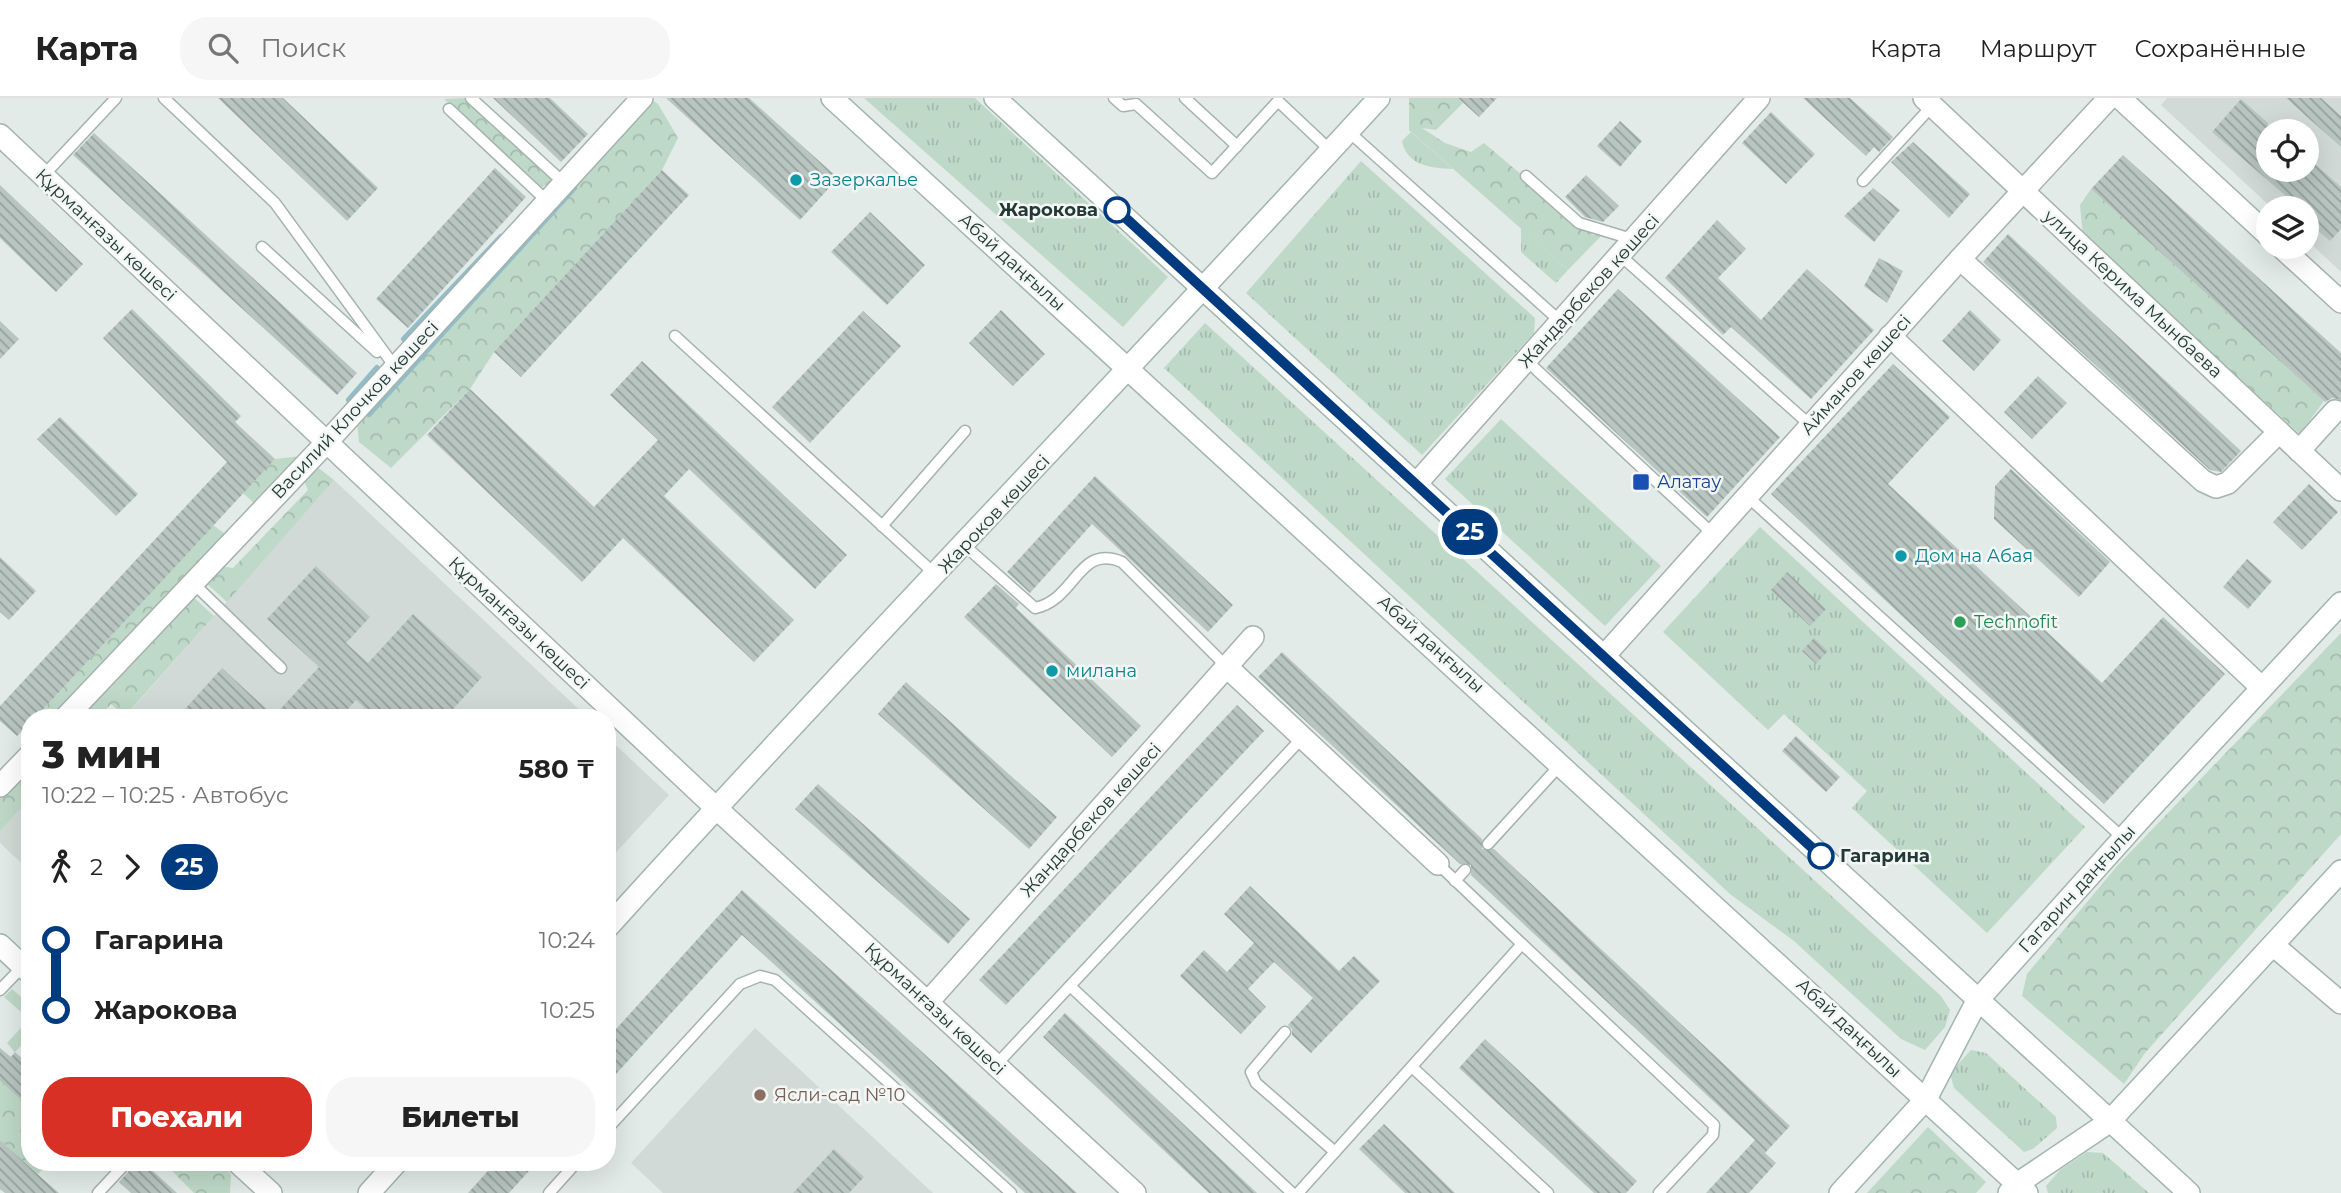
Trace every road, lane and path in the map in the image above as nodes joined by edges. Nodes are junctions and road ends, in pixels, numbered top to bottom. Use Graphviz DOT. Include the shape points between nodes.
graph roads {
  1 [pos="116,98"];
  2 [pos="164,98"];
  3 [pos="471,98"];
  4 [pos="642,98"];
  5 [pos="832,98"];
  6 [pos="995,98"];
  7 [pos="1114,98"];
  8 [pos="1185,98"];
  9 [pos="1379,98"];
  10 [pos="1759,98"];
  11 [pos="2109,98"];
  12 [pos="2120,98"];
  13 [pos="1928,102"];
  14 [pos="449,109"];
  15 [pos="1348,131"];
  16 [pos="0,135"];
  17 [pos="1237,146"];
  18 [pos="1331,150"];
  19 [pos="43,176"];
  20 [pos="1526,176"];
  21 [pos="1863,181"];
  22 [pos="564,183"];
  23 [pos="2024,190"];
  24 [pos="547,201"];
  25 [pos="2256,224"];
  26 [pos="1635,240"];
  27 [pos="262,247"];
  28 [pos="1621,256"];
  29 [pos="1960,259"];
  30 [pos="2294,259"];
  31 [pos="1204,288"];
  32 [pos="2341,302"];
  33 [pos="1561,323"];
  34 [pos="675,336"];
  35 [pos="1890,337"];
  36 [pos="1527,360"];
  37 [pos="395,368"];
  38 [pos="1130,369"];
  39 [pos="2335,411"];
  40 [pos="1810,425"];
  41 [pos="965,431"];
  42 [pos="2279,432"];
  43 [pos="326,443"];
  44 [pos="2300,451"];
  45 [pos="1417,483"];
  46 [pos="2341,490"];
  47 [pos="1748,497"];
  48 [pos="882,526"];
  49 [pos="1714,535"];
  50 [pos="964,545"];
  51 [pos="936,575"];
  52 [pos="193,583"];
  53 [pos="2341,603"];
  54 [pos="1253,637"];
  55 [pos="1605,655"];
  56 [pos="1227,667"];
  57 [pos="281,668"];
  58 [pos="2262,688"];
  59 [pos="74,709"];
  60 [pos="610,709"];
  61 [pos="616,714"];
  62 [pos="1302,738"];
  63 [pos="21,764"];
  64 [pos="1561,764"];
  65 [pos="0,786"];
  66 [pos="716,808"];
  67 [pos="2123,838"];
  68 [pos="1488,844"];
  69 [pos="1438,864"];
  70 [pos="1465,870"];
  71 [pos="2341,871"];
  72 [pos="1455,881"];
  73 [pos="616,919"];
  74 [pos="1522,944"];
  75 [pos="0,945"];
  76 [pos="2273,945"];
  77 [pos="21,964"];
  78 [pos="21,973"];
  79 [pos="1070,986"];
  80 [pos="0,990"];
  81 [pos="1977,1001"];
  82 [pos="928,1002"];
  83 [pos="2341,1003"];
  84 [pos="1285,1032"];
  85 [pos="996,1065"];
  86 [pos="1412,1067"];
  87 [pos="1926,1099"];
  88 [pos="616,1119"];
  89 [pos="2109,1122"];
  90 [pos="1335,1152"];
  91 [pos="119,1171"];
  92 [pos="247,1171"];
  93 [pos="389,1171"];
  94 [pos="569,1171"];
  95 [pos="1122,1189"];
  96 [pos="2018,1190"];
  97 [pos="98,1193"];
  98 [pos="271,1193"];
  99 [pos="369,1193"];
  100 [pos="549,1193"];
  101 [pos="1012,1193"];
  102 [pos="1292,1193"];
  103 [pos="1298,1193"];
  104 [pos="1548,1193"];
  105 [pos="1658,1193"];
  106 [pos="1840,1193"];
  107 [pos="2189,1193"];
  1 -- 19 [label="lane"];
  2 -- 37 [label="lane" via="275,203"];
  3 -- 22 [label="lane"];
  4 -- 22 [label="street, Василий Клочков көшесі"];
  5 -- 38 [label="street, Абай даңғылы"];
  6 -- 31 [label="street"];
  7 -- 17 [label="lane" via="1123,106 1136,104 1212,173"];
  8 -- 17 [label="lane"];
  9 -- 15 [label="street, Жароков көшесі"];
  10 -- 26 [label="street, Жандарбеков көшесі"];
  11 -- 23 [label="street, Айманов көшесі"];
  12 -- 25 [label="street"];
  13 -- 21 [label="lane"];
  13 -- 23 [label="street, улица Керима Мынбаева"];
  14 -- 24 [label="lane"];
  15 -- 18 [label="street, Жароков көшесі"];
  15 -- 33 [label="lane"];
  16 -- 19 [label="street, Құрманғазы көшесі"];
  17 -- 18 [label="lane" via="1278,101"];
  18 -- 31 [label="street, Жароков көшесі"];
  19 -- 43 [label="street, Құрманғазы көшесі"];
  20 -- 26 [label="lane" via="1579,223"];
  22 -- 24 [label="street, Василий Клочков көшесі"];
  23 -- 29 [label="street, Айманов көшесі"];
  23 -- 42 [label="street, улица Керима Мынбаева"];
  24 -- 37 [label="street, Василий Клочков көшесі"];
  26 -- 28 [label="street, Жандарбеков көшесі"];
  27 -- 37 [label="lane"];
  28 -- 33 [label="street, Жандарбеков көшесі"];
  28 -- 40 [label="lane"];
  29 -- 35 [label="street, Айманов көшесі"];
  29 -- 42 [label="street" via="2203,481 2216,486 2228,483"];
  30 -- 32 [label="street"];
  31 -- 38 [label="street, Жароков көшесі"];
  31 -- 45 [label="street"];
  33 -- 36 [label="street, Жандарбеков көшесі"];
  34 -- 48 [label="lane"];
  35 -- 40 [label="street, Айманов көшесі"];
  35 -- 58 [label="street"];
  36 -- 45 [label="street, Жандарбеков көшесі"];
  36 -- 49 [label="lane"];
  37 -- 43 [label="street, Василий Клочков көшесі"];
  38 -- 50 [label="street, Жароков көшесі"];
  38 -- 64 [label="street, Абай даңғылы"];
  39 -- 44 [label="street"];
  40 -- 47 [label="street, Айманов көшесі"];
  41 -- 48 [label="lane"];
  42 -- 44 [label="street, улица Керима Мынбаева"];
  43 -- 52 [label="street, Василий Клочков көшесі"];
  43 -- 60 [label="street, Құрманғазы көшесі"];
  44 -- 46 [label="street, улица Керима Мынбаева"];
  45 -- 55 [label="street"];
  47 -- 49 [label="street, Айманов көшесі"];
  47 -- 67 [label="lane"];
  48 -- 51 [label="lane"];
  49 -- 55 [label="street, Айманов көшесі"];
  50 -- 51 [label="street, Жароков көшесі"];
  50 -- 56 [label="lane" via="1035,608 1048,606 1094,558 1107,555 1122,562"];
  51 -- 66 [label="street, Жароков көшесі"];
  52 -- 57 [label="lane"];
  52 -- 59 [label="street, Василий Клочков көшесі"];
  53 -- 58 [label="street, Гагарин даңғылы"];
  54 -- 56 [label="street, Жандарбеков көшесі"];
  55 -- 81 [label="street"];
  56 -- 62 [label="street"];
  56 -- 82 [label="street, Жандарбеков көшесі"];
  58 -- 67 [label="street, Гагарин даңғылы"];
  61 -- 66 [label="street, Құрманғазы көшесі"];
  62 -- 69 [label="street"];
  62 -- 79 [label="lane"];
  63 -- 65 [label="street"];
  64 -- 68 [label="lane"];
  64 -- 87 [label="street, Абай даңғылы"];
  66 -- 73 [label="street, Жароков көшесі"];
  66 -- 82 [label="street, Құрманғазы көшесі"];
  67 -- 81 [label="street, Гагарин даңғылы"];
  69 -- 72 [label="lane"];
  70 -- 72 [label="lane"];
  71 -- 76 [label="street"];
  72 -- 74 [label="lane"];
  74 -- 86 [label="lane"];
  74 -- 105 [label="lane" via="1714,1125 1713,1135"];
  75 -- 77 [label="street"];
  76 -- 83 [label="street"];
  76 -- 89 [label="street"];
  78 -- 80 [label="lane"];
  79 -- 85 [label="lane"];
  79 -- 102 [label="lane"];
  81 -- 87 [label="street, Гагарин даңғылы"];
  81 -- 89 [label="street"];
  82 -- 85 [label="street, Құрманғазы көшесі"];
  84 -- 90 [label="lane" via="1251,1072 1256,1083"];
  85 -- 95 [label="street, Құрманғазы көшесі"];
  86 -- 90 [label="lane"];
  86 -- 104 [label="lane"];
  87 -- 96 [label="street, Абай даңғылы"];
  87 -- 106 [label="street, Гагарин даңғылы"];
  88 -- 101 [label="lane" via="740,985 760,976 775,980"];
  89 -- 96 [label="street"];
  89 -- 107 [label="street"];
  90 -- 103 [label="lane"];
  91 -- 97 [label="lane"];
  92 -- 98 [label="street"];
  93 -- 99 [label="street"];
  94 -- 100 [label="lane"];
}
